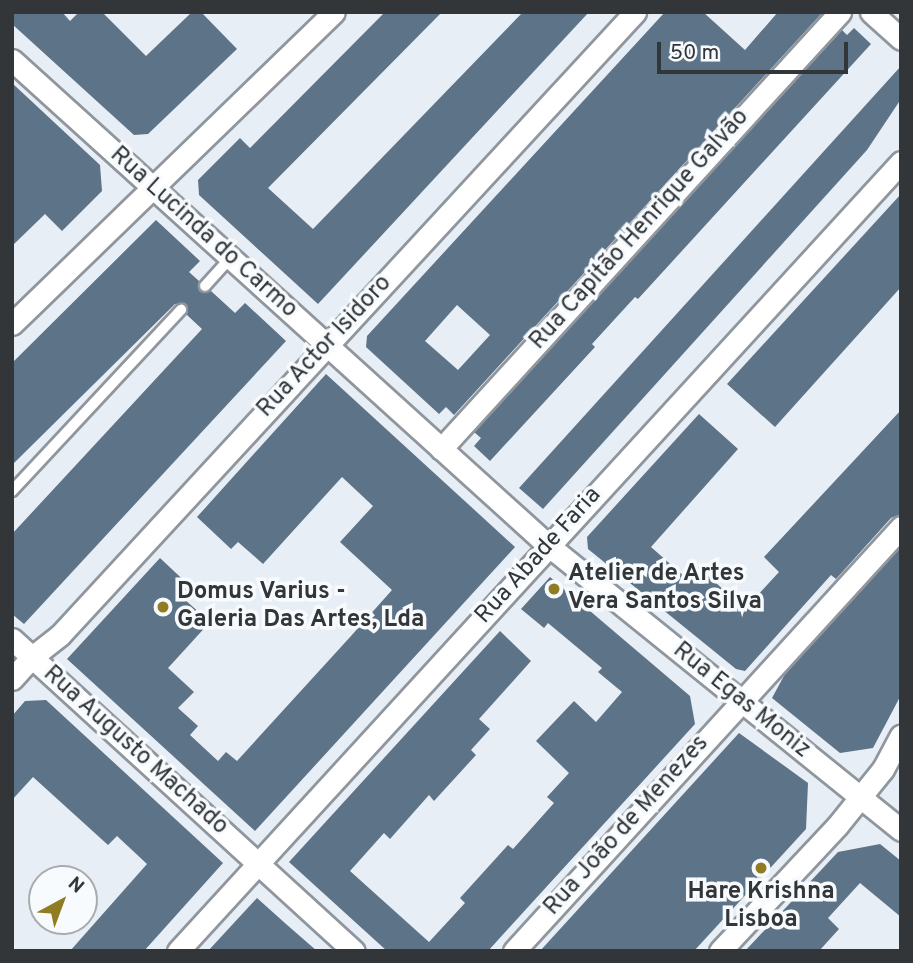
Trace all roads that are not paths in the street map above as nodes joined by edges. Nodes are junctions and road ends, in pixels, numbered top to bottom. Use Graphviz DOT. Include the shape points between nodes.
graph roads {
  1 [pos="334,12"];
  2 [pos="635,12"];
  3 [pos="840,12"];
  4 [pos="871,12"];
  5 [pos="901,39"];
  6 [pos="12,60"];
  7 [pos="901,162"];
  8 [pos="154,189"];
  9 [pos="230,258"];
  10 [pos="205,286"];
  11 [pos="181,310"];
  12 [pos="12,324"];
  13 [pos="327,345"];
  14 [pos="441,449"];
  15 [pos="12,491"];
  16 [pos="901,527"];
  17 [pos="549,546"];
  18 [pos="12,639"];
  19 [pos="32,657"];
  20 [pos="12,680"];
  21 [pos="741,702"];
  22 [pos="901,735"];
  23 [pos="860,797"];
  24 [pos="901,830"];
  25 [pos="258,863"];
  26 [pos="178,951"];
  27 [pos="354,951"];
  28 [pos="514,951"];
  29 [pos="720,951"];
  1 -- 8 [label="street"];
  2 -- 13 [label="street, Rua Actor Isidoro"];
  3 -- 14 [label="street, Rua Capitão Henrique Galvão"];
  4 -- 5 [label="street"];
  6 -- 8 [label="street, Rua Lucinda do Carmo"];
  7 -- 17 [label="street, Rua Abade Faria"];
  8 -- 9 [label="street, Rua Lucinda do Carmo"];
  8 -- 12 [label="street"];
  9 -- 10 [label="lane"];
  9 -- 13 [label="street, Rua Lucinda do Carmo"];
  11 -- 15 [label="lane"];
  13 -- 14 [label="street, Rua Lucinda do Carmo"];
  13 -- 19 [label="street, Rua Actor Isidoro" via="60,635"];
  14 -- 17 [label="street, Rua Lucinda do Carmo"];
  16 -- 21 [label="street, Rua João de Menezes"];
  17 -- 21 [label="street, Rua Egas Moniz"];
  17 -- 25 [label="street, Rua Abade Faria"];
  18 -- 19 [label="street, Rua Augusto Machado"];
  19 -- 20 [label="street, Rua Actor Isidoro"];
  19 -- 25 [label="street, Rua Augusto Machado"];
  21 -- 23 [label="street, Rua Egas Moniz"];
  21 -- 28 [label="street, Rua João de Menezes"];
  22 -- 23 [label="street" via="883,769"];
  23 -- 24 [label="street, Rua Egas Moniz"];
  23 -- 29 [label="street"];
  25 -- 26 [label="street, Rua Abade Faria"];
  25 -- 27 [label="street, Rua Augusto Machado"];
}
